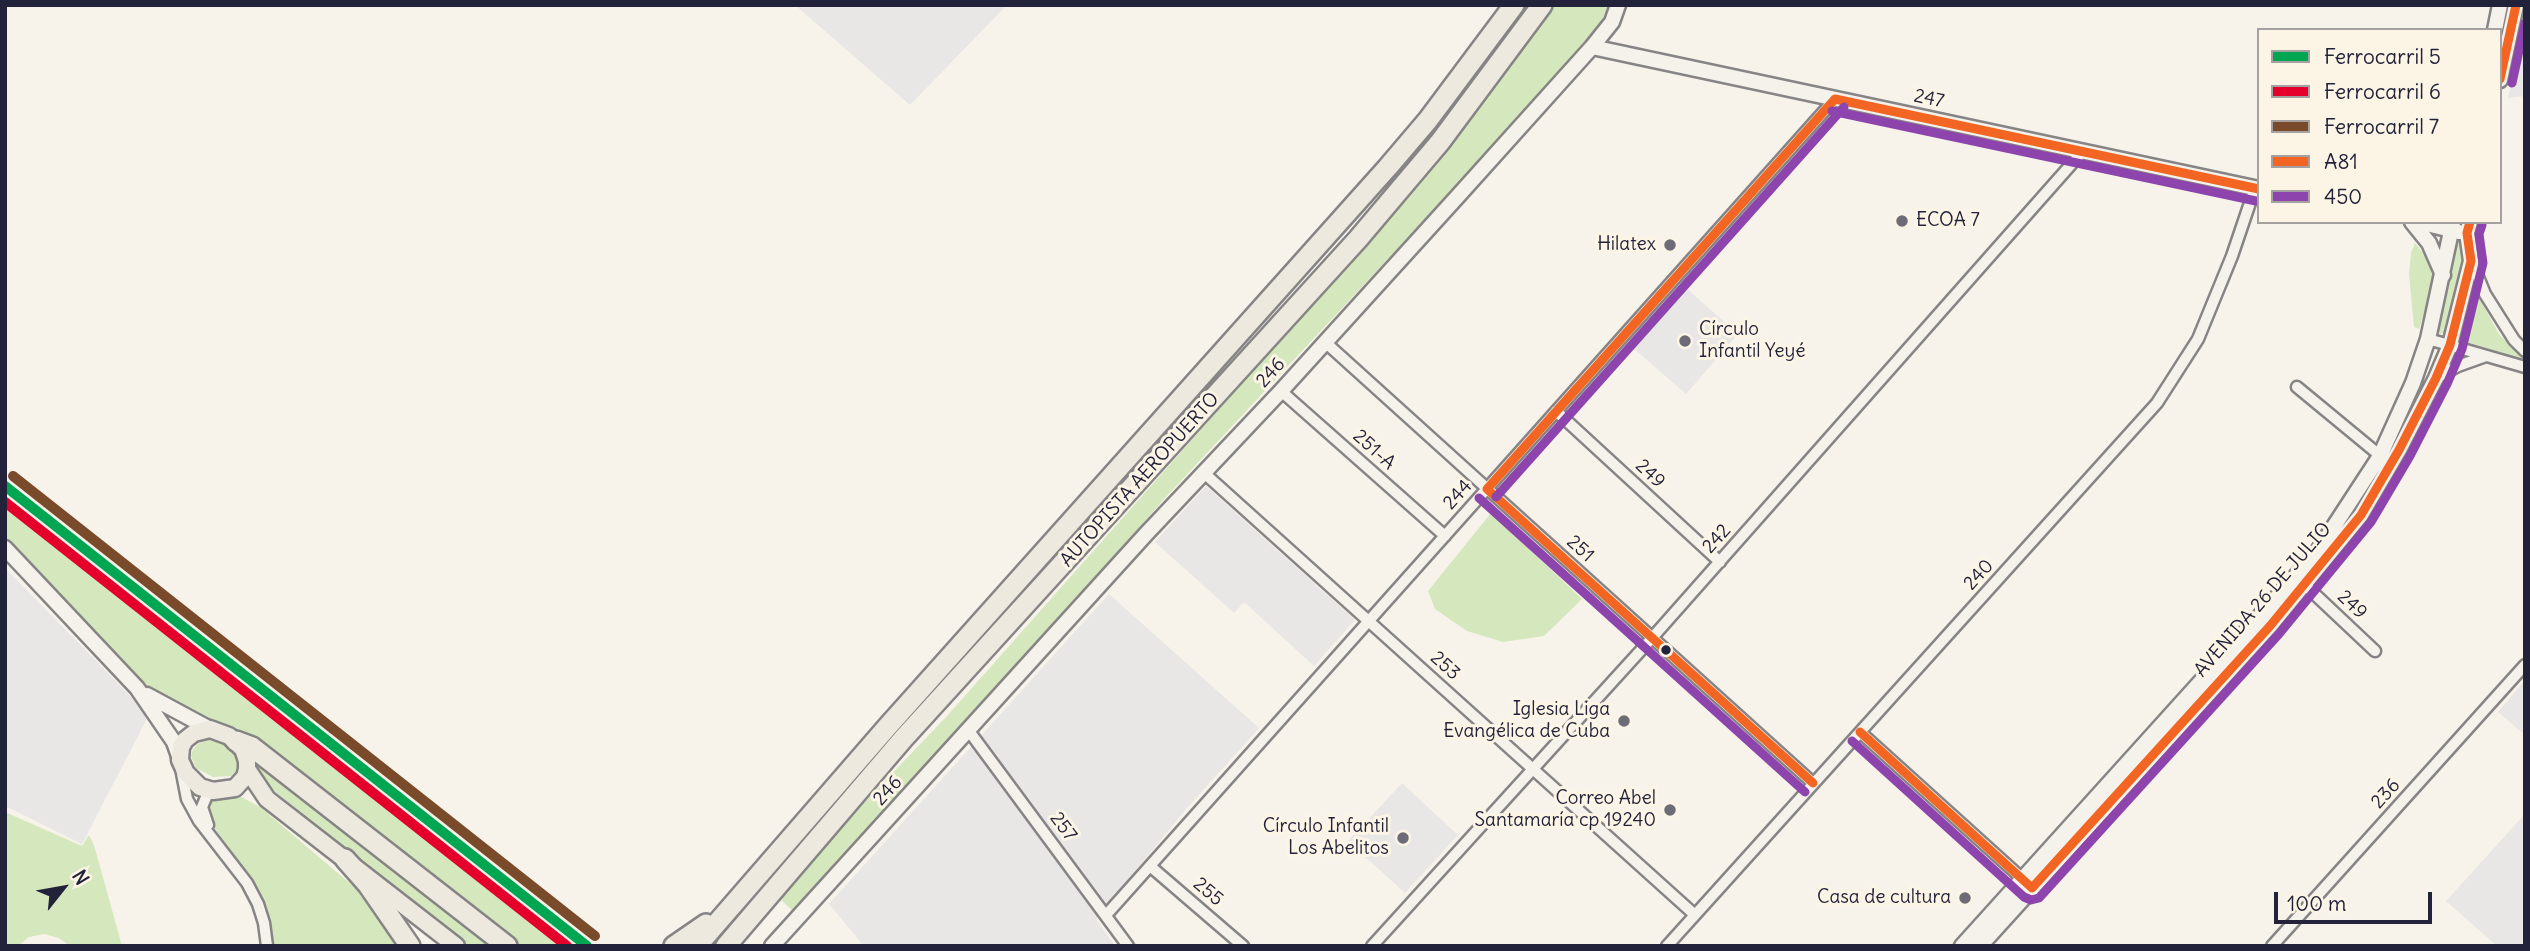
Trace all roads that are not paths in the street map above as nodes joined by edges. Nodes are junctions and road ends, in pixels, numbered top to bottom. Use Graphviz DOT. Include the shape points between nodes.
graph roads {
  1 [pos="1514,5"];
  2 [pos="1542,5"];
  3 [pos="1618,5"];
  4 [pos="2500,5"];
  5 [pos="2516,5"];
  6 [pos="2495,28"];
  7 [pos="1592,47"];
  8 [pos="2502,71"];
  9 [pos="1835,99"];
  10 [pos="2084,151"];
  11 [pos="2257,188"];
  12 [pos="2414,224"];
  13 [pos="2453,226"];
  14 [pos="2468,228"];
  15 [pos="2471,261"];
  16 [pos="2443,276"];
  17 [pos="2428,339"];
  18 [pos="1325,342"];
  19 [pos="2450,345"];
  20 [pos="2525,351"];
  21 [pos="2487,355"];
  22 [pos="2525,367"];
  23 [pos="2436,378"];
  24 [pos="2297,387"];
  25 [pos="1281,391"];
  26 [pos="1556,411"];
  27 [pos="2385,460"];
  28 [pos="1203,472"];
  29 [pos="1487,489"];
  30 [pos="1445,536"];
  31 [pos="5,548"];
  32 [pos="1720,562"];
  33 [pos="2305,585"];
  34 [pos="1369,621"];
  35 [pos="1652,638"];
  36 [pos="2375,651"];
  37 [pos="2525,665"];
  38 [pos="137,688"];
  39 [pos="210,729"];
  40 [pos="968,731"];
  41 [pos="1860,732"];
  42 [pos="236,741"];
  43 [pos="180,760"];
  44 [pos="247,769"];
  45 [pos="1533,769"];
  46 [pos="1813,783"];
  47 [pos="235,788"];
  48 [pos="213,791"];
  49 [pos="267,799"];
  50 [pos="214,838"];
  51 [pos="345,859"];
  52 [pos="1150,866"];
  53 [pos="754,882"];
  54 [pos="2027,883"];
  55 [pos="1107,914"];
  56 [pos="1695,915"];
  57 [pos="267,946"];
  58 [pos="410,946"];
  59 [pos="456,946"];
  60 [pos="507,946"];
  61 [pos="674,946"];
  62 [pos="697,946"];
  63 [pos="726,946"];
  64 [pos="772,946"];
  65 [pos="1128,946"];
  66 [pos="1243,946"];
  67 [pos="1372,946"];
  68 [pos="1667,946"];
  69 [pos="1962,946"];
  70 [pos="1980,946"];
  71 [pos="2272,946"];
  1 -- 53 [label="highway, AUTOPISTA AEROPUERTO" via="1388,167"];
  2 -- 63 [label="highway, AUTOPISTA AEROPUERTO" via="1440,142 1358,239 903,739"];
  3 -- 7 [label="street, 246" via="1612,22"];
  4 -- 6 [label="street"];
  5 -- 8 [label="street"];
  7 -- 9 [label="street, 247"];
  7 -- 18 [label="street, 246"];
  9 -- 10 [label="street, 247"];
  9 -- 26 [label="street, 244"];
  10 -- 11 [label="street, 247"];
  10 -- 32 [label="street, 242"];
  11 -- 41 [label="street, 240" via="2198,339 2157,403"];
  12 -- 16 [label="street" via="2429,243"];
  13 -- 14 [label="street"];
  13 -- 16 [label="street, AVENIDA 26 DE JULIO"];
  14 -- 15 [label="street, AVENIDA 26 DE JULIO"];
  15 -- 19 [label="street, AVENIDA 26 DE JULIO"];
  15 -- 20 [label="street" via="2485,294"];
  16 -- 17 [label="street, AVENIDA 26 DE JULIO"];
  17 -- 19 [label="street"];
  17 -- 27 [label="street, AVENIDA 26 DE JULIO"];
  18 -- 25 [label="street, 246"];
  18 -- 29 [label="street, 251"];
  19 -- 21 [label="street"];
  19 -- 23 [label="street, AVENIDA 26 DE JULIO"];
  21 -- 22 [label="street"];
  21 -- 23 [label="street"];
  23 -- 27 [label="street, AVENIDA 26 DE JULIO"];
  24 -- 27 [label="street"];
  25 -- 28 [label="street, 246"];
  25 -- 30 [label="street, 251-A"];
  26 -- 29 [label="street, 244"];
  26 -- 32 [label="street, 249"];
  27 -- 33 [label="street, AVENIDA 26 DE JULIO" via="2361,515"];
  27 -- 54 [label="street, AVENIDA 26 DE JULIO" via="2316,554"];
  28 -- 34 [label="street, 253"];
  28 -- 40 [label="street, 246"];
  29 -- 30 [label="street, 244"];
  29 -- 35 [label="street, 251"];
  30 -- 34 [label="street, 244"];
  31 -- 38 [label="street"];
  32 -- 35 [label="street, 242"];
  33 -- 36 [label="street, 249"];
  33 -- 54 [label="street, AVENIDA 26 DE JULIO"];
  34 -- 45 [label="street, 253"];
  34 -- 52 [label="street, 244"];
  35 -- 45 [label="street, 242"];
  35 -- 46 [label="street, 251"];
  37 -- 71 [label="street, 236"];
  38 -- 39 [label="street"];
  38 -- 43 [label="street" via="174,742"];
  39 -- 42 [label="main road"];
  39 -- 43 [label="main road" via="185,740"];
  40 -- 55 [label="street, 257"];
  40 -- 64 [label="street, 246"];
  41 -- 46 [label="street, 240"];
  41 -- 54 [label="street"];
  42 -- 44 [label="main road" via="243,749"];
  42 -- 60 [label="highway" via="252,747"];
  43 -- 48 [label="main road" via="193,781"];
  43 -- 50 [label="street" via="187,799"];
  44 -- 47 [label="main road"];
  44 -- 49 [label="main road"];
  45 -- 56 [label="street, 253"];
  45 -- 67 [label="street, 242"];
  46 -- 56 [label="street, 240"];
  47 -- 48 [label="main road"];
  47 -- 49 [label="main road"];
  48 -- 50 [label="street" via="202,807"];
  49 -- 51 [label="main road"];
  50 -- 57 [label="street" via="258,904"];
  51 -- 58 [label="highway"];
  51 -- 59 [label="main road"];
  52 -- 55 [label="street, 244"];
  52 -- 66 [label="street, 255"];
  53 -- 61 [label="highway"];
  53 -- 62 [label="highway, AUTOPISTA AEROPUERTO"];
  54 -- 69 [label="street, AVENIDA 26 DE JULIO"];
  54 -- 70 [label="street, AVENIDA 26 DE JULIO"];
  55 -- 65 [label="street, 257"];
  56 -- 68 [label="street, 240"];
}
